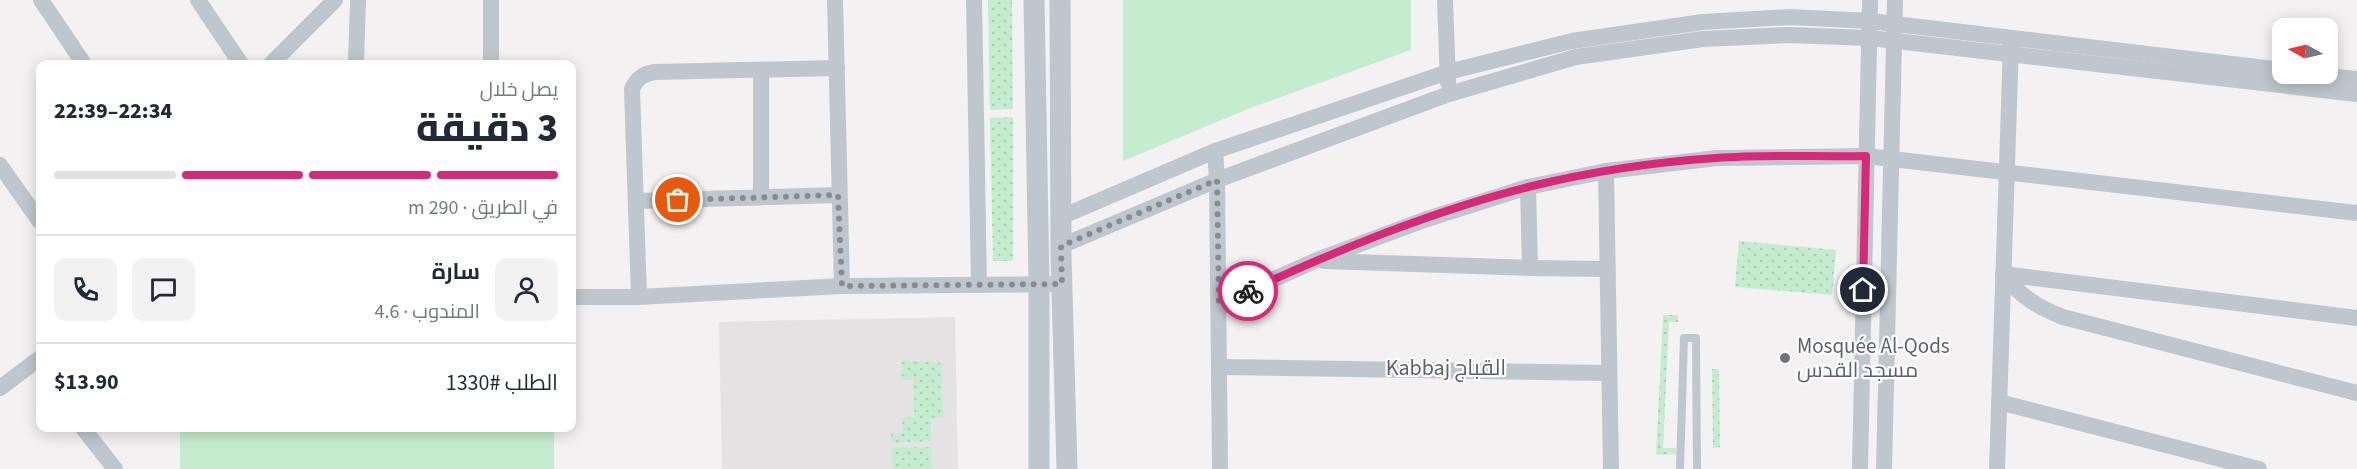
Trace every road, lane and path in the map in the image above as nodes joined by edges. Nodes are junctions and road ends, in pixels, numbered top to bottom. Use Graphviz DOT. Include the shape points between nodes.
graph roads {
  1 [pos="41,0"];
  2 [pos="198,0"];
  3 [pos="335,0"];
  4 [pos="358,0"];
  5 [pos="491,0"];
  6 [pos="835,0"];
  7 [pos="974,0"];
  8 [pos="1034,0"];
  9 [pos="1060,0"];
  10 [pos="1445,0"];
  11 [pos="1870,0"];
  12 [pos="1895,0"];
  13 [pos="1870,29"];
  14 [pos="1894,32"];
  15 [pos="2011,46"];
  16 [pos="81,60"];
  17 [pos="238,60"];
  18 [pos="279,60"];
  19 [pos="356,60"];
  20 [pos="491,60"];
  21 [pos="837,68"];
  22 [pos="2272,69"];
  23 [pos="760,70"];
  24 [pos="1448,72"];
  25 [pos="2338,77"];
  26 [pos="2357,79"];
  27 [pos="1449,94"];
  28 [pos="2357,94"];
  29 [pos="1215,151"];
  30 [pos="1866,156"];
  31 [pos="1891,158"];
  32 [pos="0,165"];
  33 [pos="1605,171"];
  34 [pos="2006,172"];
  35 [pos="1217,180"];
  36 [pos="1528,187"];
  37 [pos="838,195"];
  38 [pos="761,197"];
  39 [pos="636,201"];
  40 [pos="2357,213"];
  41 [pos="36,216"];
  42 [pos="1061,217"];
  43 [pos="1061,246"];
  44 [pos="1317,260"];
  45 [pos="1530,268"];
  46 [pos="1607,269"];
  47 [pos="2003,274"];
  48 [pos="1039,284"];
  49 [pos="1062,284"];
  50 [pos="979,285"];
  51 [pos="842,286"];
  52 [pos="576,297"];
  53 [pos="639,297"];
  54 [pos="1219,304"];
  55 [pos="2357,318"];
  56 [pos="36,365"];
  57 [pos="1220,367"];
  58 [pos="1609,373"];
  59 [pos="2,383"];
  60 [pos="2357,393"];
  61 [pos="1999,402"];
  62 [pos="86,432"];
  63 [pos="115,469"];
  64 [pos="1039,469"];
  65 [pos="1067,469"];
  66 [pos="1220,469"];
  67 [pos="1611,469"];
  68 [pos="1680,469"];
  69 [pos="1697,469"];
  70 [pos="1860,469"];
  71 [pos="1884,469"];
  72 [pos="1997,469"];
  73 [pos="2259,469"];
  1 -- 16 [label="street"];
  2 -- 17 [label="street"];
  3 -- 18 [label="street"];
  4 -- 19 [label="street"];
  5 -- 20 [label="street"];
  6 -- 21 [label="street"];
  7 -- 50 [label="street"];
  8 -- 48 [label="street"];
  9 -- 42 [label="street"];
  10 -- 24 [label="street"];
  11 -- 13 [label="street"];
  12 -- 14 [label="street"];
  13 -- 14 [label="street"];
  13 -- 24 [label="street" via="1790,17 1703,22 1572,41"];
  13 -- 27 [label="street" via="1703,39 1576,57"];
  13 -- 30 [label="street"];
  14 -- 15 [label="street"];
  14 -- 31 [label="street"];
  15 -- 22 [label="street"];
  15 -- 28 [label="street"];
  15 -- 34 [label="street"];
  21 -- 23 [label="street"];
  21 -- 37 [label="street"];
  23 -- 38 [label="street"];
  23 -- 39 [label="street" via="655,72 635,82 632,89"];
  24 -- 27 [label="street"];
  24 -- 29 [label="street"];
  25 -- 26 [label="street"];
  27 -- 35 [label="street"];
  29 -- 35 [label="street"];
  29 -- 42 [label="street"];
  30 -- 31 [label="street"];
  30 -- 33 [label="street" via="1717,158"];
  30 -- 70 [label="street"];
  31 -- 34 [label="street"];
  31 -- 71 [label="street"];
  32 -- 41 [label="street"];
  33 -- 36 [label="street"];
  33 -- 46 [label="street"];
  34 -- 40 [label="street"];
  34 -- 47 [label="street"];
  35 -- 43 [label="street"];
  35 -- 54 [label="street"];
  36 -- 44 [label="street"];
  36 -- 45 [label="street"];
  37 -- 38 [label="street"];
  37 -- 51 [label="street"];
  38 -- 39 [label="street"];
  39 -- 53 [label="street"];
  42 -- 43 [label="street"];
  43 -- 49 [label="street"];
  44 -- 45 [label="street"];
  44 -- 54 [label="street"];
  45 -- 46 [label="street"];
  46 -- 58 [label="street"];
  47 -- 55 [label="street"];
  47 -- 60 [label="street" via="2032,303 2062,317"];
  47 -- 61 [label="street"];
  48 -- 49 [label="street"];
  48 -- 50 [label="street"];
  48 -- 64 [label="street"];
  49 -- 65 [label="street"];
  50 -- 51 [label="street"];
  51 -- 53 [label="street"];
  52 -- 53 [label="street"];
  54 -- 57 [label="street"];
  56 -- 59 [label="street"];
  57 -- 58 [label="street"];
  57 -- 66 [label="street"];
  58 -- 67 [label="street"];
  61 -- 72 [label="street"];
  61 -- 73 [label="street"];
  62 -- 63 [label="street"];
  68 -- 69 [label="lane" via="1684,338 1696,338"];
}
